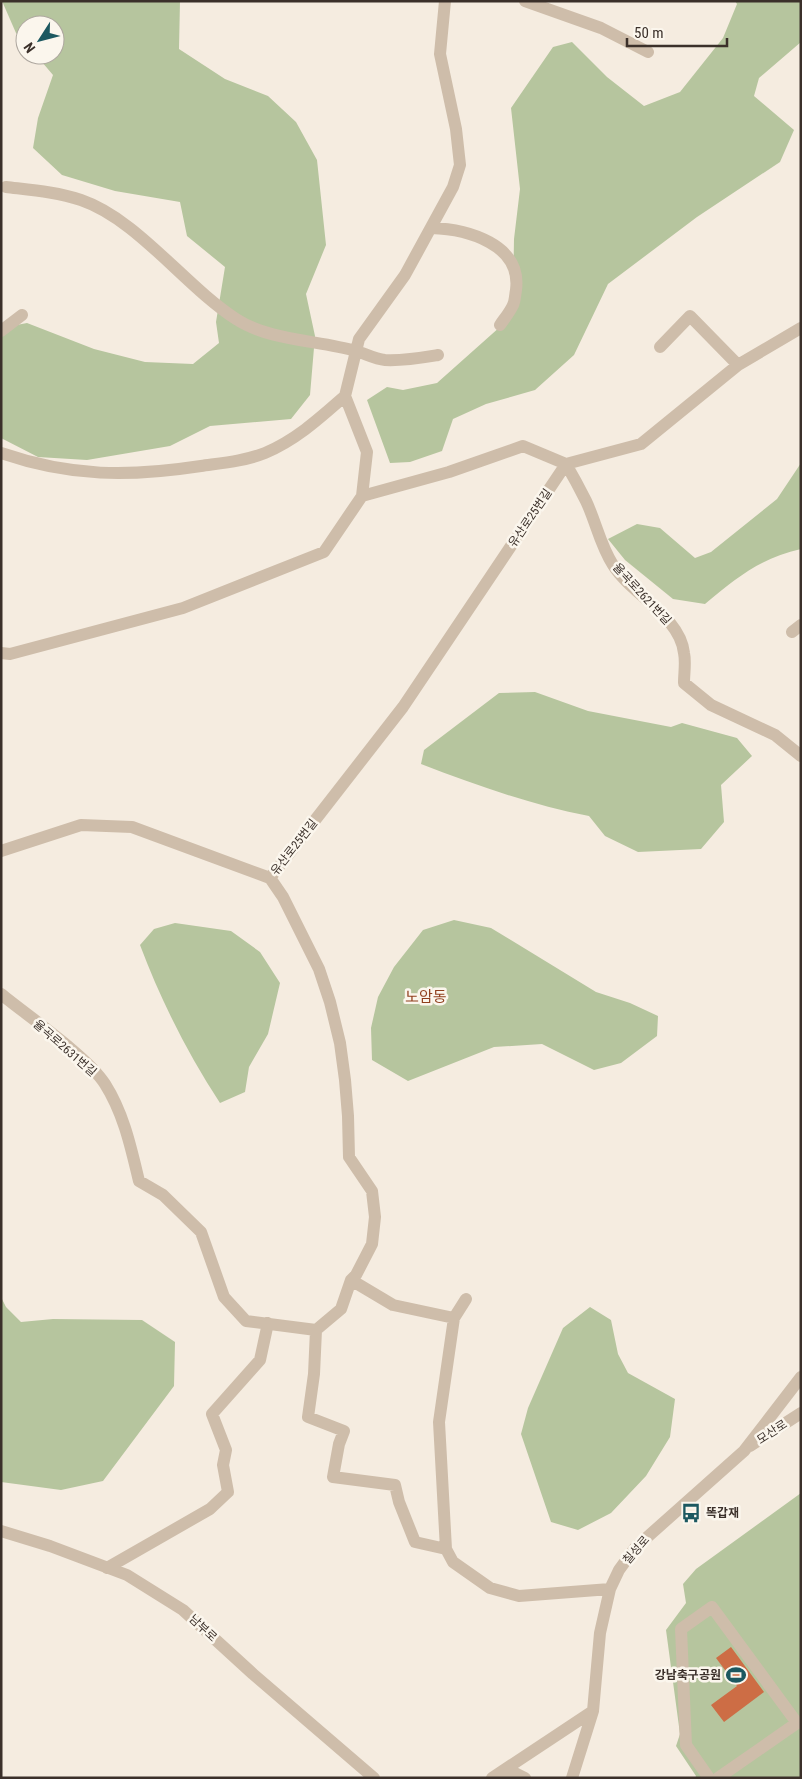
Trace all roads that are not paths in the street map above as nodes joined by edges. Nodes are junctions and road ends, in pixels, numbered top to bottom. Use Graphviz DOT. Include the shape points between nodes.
graph roads {
  1 [pos="445,1"];
  2 [pos="525,1"];
  3 [pos="648,52"];
  4 [pos="6,187"];
  5 [pos="431,228"];
  6 [pos="22,315"];
  7 [pos="500,325"];
  8 [pos="801,328"];
  9 [pos="1,330"];
  10 [pos="660,347"];
  11 [pos="356,351"];
  12 [pos="438,355"];
  13 [pos="738,365"];
  14 [pos="345,396"];
  15 [pos="1,453"];
  16 [pos="566,464"];
  17 [pos="362,496"];
  18 [pos="1,653"];
  19 [pos="801,756"];
  20 [pos="1,851"];
  21 [pos="270,878"];
  22 [pos="1,994"];
  23 [pos="351,1280"];
  24 [pos="466,1299"];
  25 [pos="454,1318"];
  26 [pos="268,1323"];
  27 [pos="316,1330"];
  28 [pos="801,1377"];
  29 [pos="801,1413"];
  30 [pos="744,1451"];
  31 [pos="1,1531"];
  32 [pos="446,1549"];
  33 [pos="108,1568"];
  34 [pos="610,1589"];
  35 [pos="593,1711"];
  36 [pos="495,1776"];
  37 [pos="374,1778"];
  38 [pos="524,1778"];
  39 [pos="572,1778"];
  40 [pos="709,1778"];
  41 [pos="718,1778"];
  1 -- 5 [label="street" via="440,54 460,165 453,187"];
  2 -- 3 [label="street" via="601,28"];
  4 -- 11 [label="street" via="81,200 117,220 238,321 268,332"];
  5 -- 7 [label="street" via="451,229 486,240 510,261 518,278 514,304"];
  5 -- 11 [label="street" via="405,275 359,339"];
  6 -- 9 [label="street"];
  8 -- 13 [label="street"];
  10 -- 13 [label="street" via="690,316"];
  11 -- 12 [label="street" via="382,360"];
  11 -- 14 [label="street"];
  13 -- 16 [label="street" via="641,444"];
  14 -- 15 [label="street" via="302,434 264,453 232,461 115,475 60,468"];
  14 -- 17 [label="street" via="367,452"];
  16 -- 17 [label="street" via="523,446 449,472"];
  16 -- 19 [label="street, 율곡로2621번길" via="614,566 641,596 664,615 676,632 684,651 684,683 711,705 775,735"];
  16 -- 21 [label="street, 유산로25번길" via="404,707"];
  17 -- 18 [label="street" via="324,552 183,608 10,654"];
  20 -- 21 [label="street" via="81,825 132,826"];
  21 -- 23 [label="street, 유산로25번길" via="320,969 340,1043 349,1157 372,1191 375,1217 372,1244"];
  22 -- 26 [label="street, 율곡로2631번길" via="78,1056 104,1083 126,1128 139,1181 163,1195 201,1232 224,1297 246,1321"];
  23 -- 25 [label="street" via="393,1305"];
  23 -- 27 [label="street" via="341,1309"];
  24 -- 25 [label="street"];
  25 -- 32 [label="street" via="439,1422"];
  26 -- 27 [label="street, 율곡로2631번길"];
  26 -- 33 [label="street" via="260,1360 212,1414 226,1450 223,1465 228,1492 210,1509"];
  27 -- 32 [label="street" via="308,1417 344,1431 338,1444 333,1477 395,1485 415,1542"];
  28 -- 30 [label="street, 칠성로"];
  29 -- 30 [label="street, 모산로"];
  30 -- 34 [label="street, 칠성로" via="635,1548 618,1570"];
  31 -- 33 [label="street, 남부로"];
  32 -- 34 [label="street" via="454,1562 490,1588 519,1596"];
  33 -- 37 [label="street, 남부로" via="127,1575 183,1610"];
  34 -- 35 [label="street, 칠성로" via="600,1633"];
  35 -- 36 [label="street"];
  35 -- 39 [label="street, 칠성로"];
  36 -- 38 [label="street" via="511,1771"];
  40 -- 41 [label="street" via="686,1745 681,1629 712,1607 797,1724"];
}
